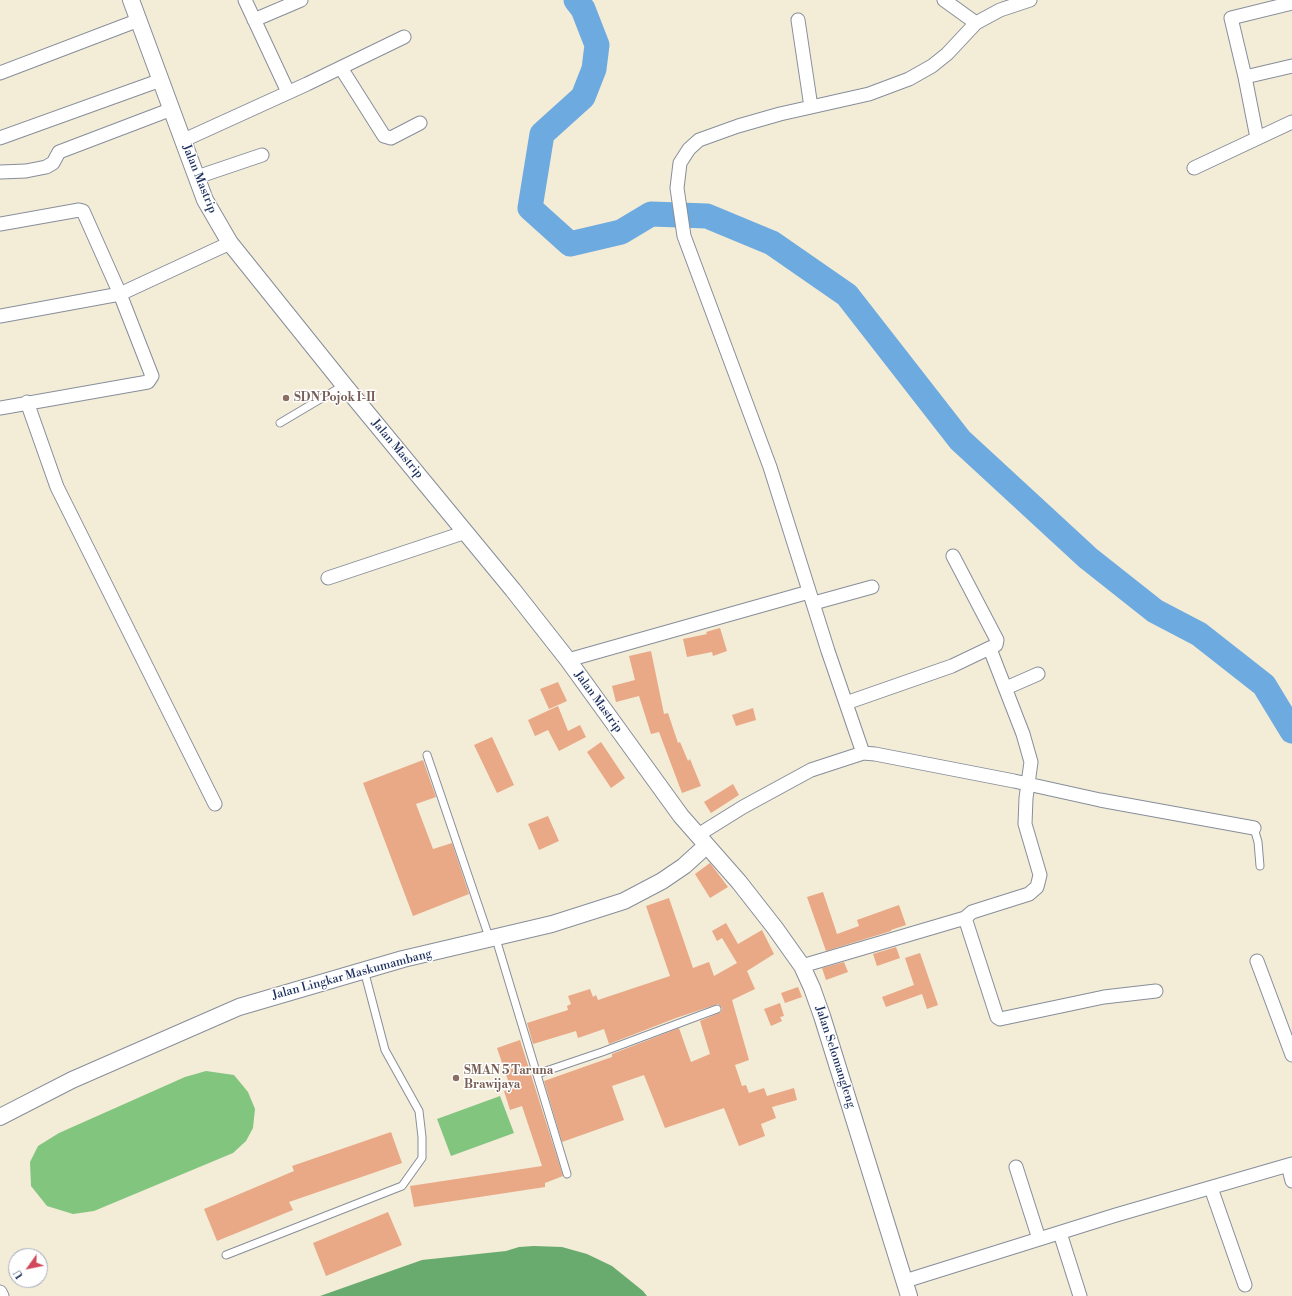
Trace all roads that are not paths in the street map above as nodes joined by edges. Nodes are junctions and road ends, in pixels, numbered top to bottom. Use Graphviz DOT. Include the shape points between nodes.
graph roads {
  1 [pos="131,0"];
  2 [pos="245,0"];
  3 [pos="301,0"];
  4 [pos="944,0"];
  5 [pos="1030,0"];
  6 [pos="1292,3"];
  7 [pos="139,20"];
  8 [pos="254,20"];
  9 [pos="798,20"];
  10 [pos="976,23"];
  11 [pos="404,37"];
  12 [pos="1292,66"];
  13 [pos="341,68"];
  14 [pos="0,72"];
  15 [pos="1245,77"];
  16 [pos="161,80"];
  17 [pos="288,92"];
  18 [pos="811,107"];
  19 [pos="172,109"];
  20 [pos="1292,122"];
  21 [pos="420,124"];
  22 [pos="0,138"];
  23 [pos="1257,138"];
  24 [pos="184,140"];
  25 [pos="262,155"];
  26 [pos="1,167"];
  27 [pos="1194,168"];
  28 [pos="197,177"];
  29 [pos="0,224"];
  30 [pos="230,243"];
  31 [pos="120,294"];
  32 [pos="0,316"];
  33 [pos="344,386"];
  34 [pos="27,402"];
  35 [pos="0,408"];
  36 [pos="280,423"];
  37 [pos="466,532"];
  38 [pos="953,556"];
  39 [pos="328,578"];
  40 [pos="872,587"];
  41 [pos="811,597"];
  42 [pos="990,649"];
  43 [pos="568,660"];
  44 [pos="1038,674"];
  45 [pos="1006,688"];
  46 [pos="846,703"];
  47 [pos="863,753"];
  48 [pos="426,755"];
  49 [pos="1027,789"];
  50 [pos="215,804"];
  51 [pos="1255,829"];
  52 [pos="702,841"];
  53 [pos="1260,866"];
  54 [pos="965,918"];
  55 [pos="493,939"];
  56 [pos="1258,961"];
  57 [pos="802,966"];
  58 [pos="364,970"];
  59 [pos="1156,991"];
  60 [pos="717,1009"];
  61 [pos="1292,1055"];
  62 [pos="537,1074"];
  63 [pos="0,1117"];
  64 [pos="1290,1164"];
  65 [pos="1016,1167"];
  66 [pos="567,1174"];
  67 [pos="1292,1180"];
  68 [pos="1211,1188"];
  69 [pos="1060,1233"];
  70 [pos="1040,1239"];
  71 [pos="226,1255"];
  72 [pos="1245,1285"];
  73 [pos="907,1288"];
  74 [pos="0,1292"];
  75 [pos="2,1296"];
  76 [pos="1080,1296"];
  1 -- 7 [label="street, Jalan Mastrip"];
  2 -- 8 [label="street"];
  3 -- 8 [label="street"];
  4 -- 10 [label="street"];
  5 -- 10 [label="street" via="1000,10"];
  6 -- 15 [label="street" via="1231,18"];
  7 -- 14 [label="street"];
  7 -- 16 [label="street, Jalan Mastrip"];
  8 -- 17 [label="street"];
  9 -- 18 [label="street"];
  10 -- 18 [label="street" via="947,54 909,80 869,94"];
  11 -- 13 [label="street"];
  12 -- 15 [label="street"];
  13 -- 17 [label="street"];
  13 -- 21 [label="street" via="384,136 392,138"];
  15 -- 23 [label="street"];
  16 -- 19 [label="street, Jalan Mastrip"];
  16 -- 22 [label="street"];
  17 -- 24 [label="street"];
  18 -- 41 [label="street" via="738,126 700,140 689,149 680,163 677,188 684,236 770,468"];
  19 -- 24 [label="street, Jalan Mastrip"];
  19 -- 26 [label="street" via="58,152 53,163 46,167 26,172"];
  20 -- 23 [label="street"];
  23 -- 27 [label="street"];
  24 -- 28 [label="street, Jalan Mastrip"];
  25 -- 28 [label="street"];
  28 -- 30 [label="street, Jalan Mastrip" via="205,200"];
  29 -- 31 [label="street" via="83,211"];
  30 -- 31 [label="street"];
  30 -- 33 [label="street, Jalan Mastrip"];
  31 -- 32 [label="street"];
  31 -- 34 [label="street" via="152,373 150,381"];
  33 -- 36 [label="lane"];
  33 -- 37 [label="street, Jalan Mastrip"];
  34 -- 35 [label="street"];
  34 -- 50 [label="street" via="57,487"];
  37 -- 39 [label="street"];
  37 -- 43 [label="street, Jalan Mastrip"];
  38 -- 42 [label="street" via="997,640 996,645"];
  40 -- 41 [label="street"];
  41 -- 43 [label="street"];
  41 -- 46 [label="street"];
  42 -- 45 [label="street"];
  42 -- 46 [label="street" via="952,666"];
  43 -- 52 [label="street, Jalan Mastrip"];
  44 -- 45 [label="street"];
  45 -- 49 [label="street" via="1031,762"];
  46 -- 47 [label="street"];
  47 -- 49 [label="street"];
  47 -- 52 [label="street" via="811,770 743,807"];
  48 -- 55 [label="lane"];
  49 -- 51 [label="street"];
  49 -- 54 [label="street" via="1026,824 1040,875 1037,887 1029,894 972,912"];
  51 -- 53 [label="lane"];
  52 -- 55 [label="street, Jalan Lingkar Maskumambang" via="684,866 624,901 552,924"];
  52 -- 57 [label="street, Jalan Selomangleng" via="739,882"];
  54 -- 57 [label="street"];
  54 -- 59 [label="street" via="997,1017 1000,1019 1104,997"];
  55 -- 58 [label="street, Jalan Lingkar Maskumambang"];
  55 -- 62 [label="lane"];
  56 -- 61 [label="street"];
  57 -- 73 [label="street, Jalan Selomangleng" via="822,1016"];
  58 -- 63 [label="street, Jalan Lingkar Maskumambang" via="240,1007 72,1080"];
  58 -- 71 [label="lane" via="385,1050 419,1111 422,1158 402,1186"];
  60 -- 62 [label="lane"];
  62 -- 66 [label="lane"];
  64 -- 67 [label="street"];
  64 -- 68 [label="street"];
  65 -- 70 [label="street"];
  68 -- 69 [label="street"];
  68 -- 72 [label="street"];
  69 -- 70 [label="street"];
  69 -- 76 [label="street"];
  70 -- 73 [label="street"];
  74 -- 75 [label="street"];
}
